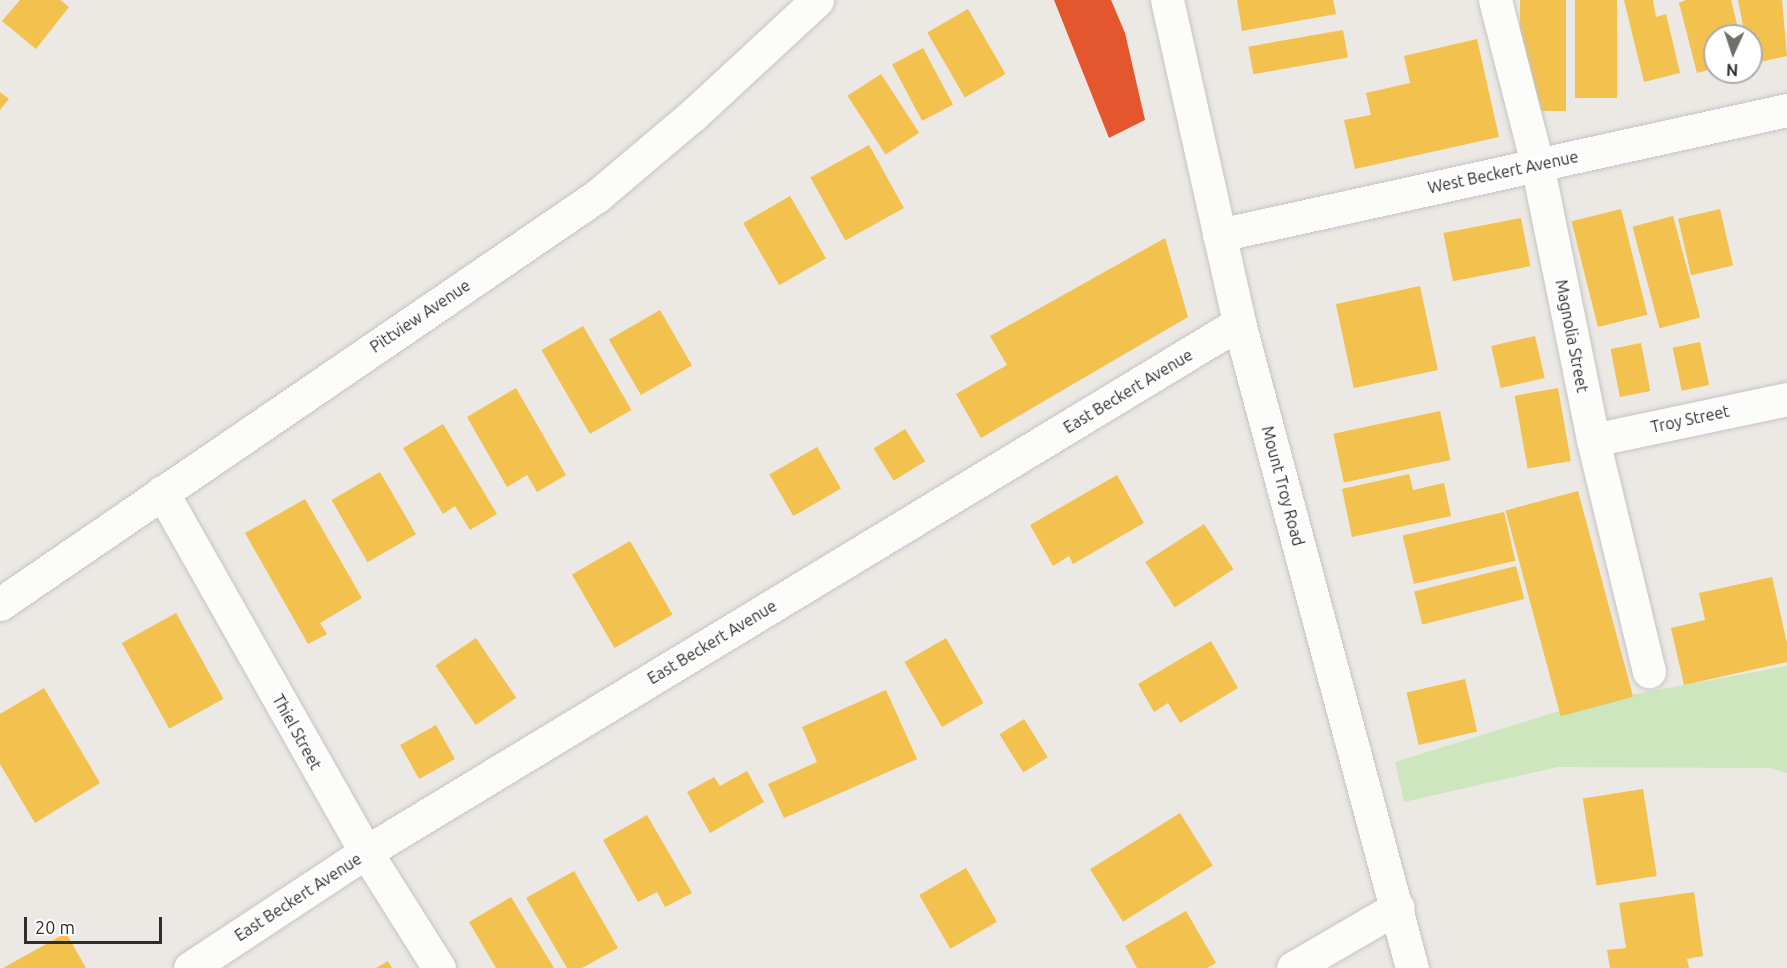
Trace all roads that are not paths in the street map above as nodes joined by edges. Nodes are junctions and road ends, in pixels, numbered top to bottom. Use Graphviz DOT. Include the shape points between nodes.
graph roads {
  1 [pos="817,0"];
  2 [pos="1167,0"];
  3 [pos="1495,0"];
  4 [pos="1787,110"];
  5 [pos="1537,164"];
  6 [pos="1219,235"];
  7 [pos="1239,323"];
  8 [pos="1787,399"];
  9 [pos="1593,440"];
  10 [pos="162,492"];
  11 [pos="0,604"];
  12 [pos="1649,671"];
  13 [pos="366,852"];
  14 [pos="1398,907"];
  15 [pos="190,968"];
  16 [pos="439,968"];
  17 [pos="1293,968"];
  18 [pos="1412,968"];
  1 -- 10 [label="street, Pittview Avenue" via="693,116 597,196"];
  2 -- 6 [label="street, Mount Troy Road"];
  3 -- 5 [label="street, Magnolia Street"];
  4 -- 5 [label="street, West Beckert Avenue"];
  5 -- 6 [label="street, West Beckert Avenue"];
  5 -- 9 [label="street, Magnolia Street"];
  6 -- 7 [label="street, Mount Troy Road"];
  7 -- 13 [label="street, East Beckert Avenue"];
  7 -- 14 [label="street, Mount Troy Road"];
  8 -- 9 [label="street, Troy Street"];
  9 -- 12 [label="street, Magnolia Street"];
  10 -- 11 [label="street, Pittview Avenue"];
  10 -- 13 [label="street, Thiel Street"];
  13 -- 15 [label="street, East Beckert Avenue"];
  13 -- 16 [label="street, Thiel Street"];
  14 -- 17 [label="street"];
  14 -- 18 [label="street, Mount Troy Road"];
}
